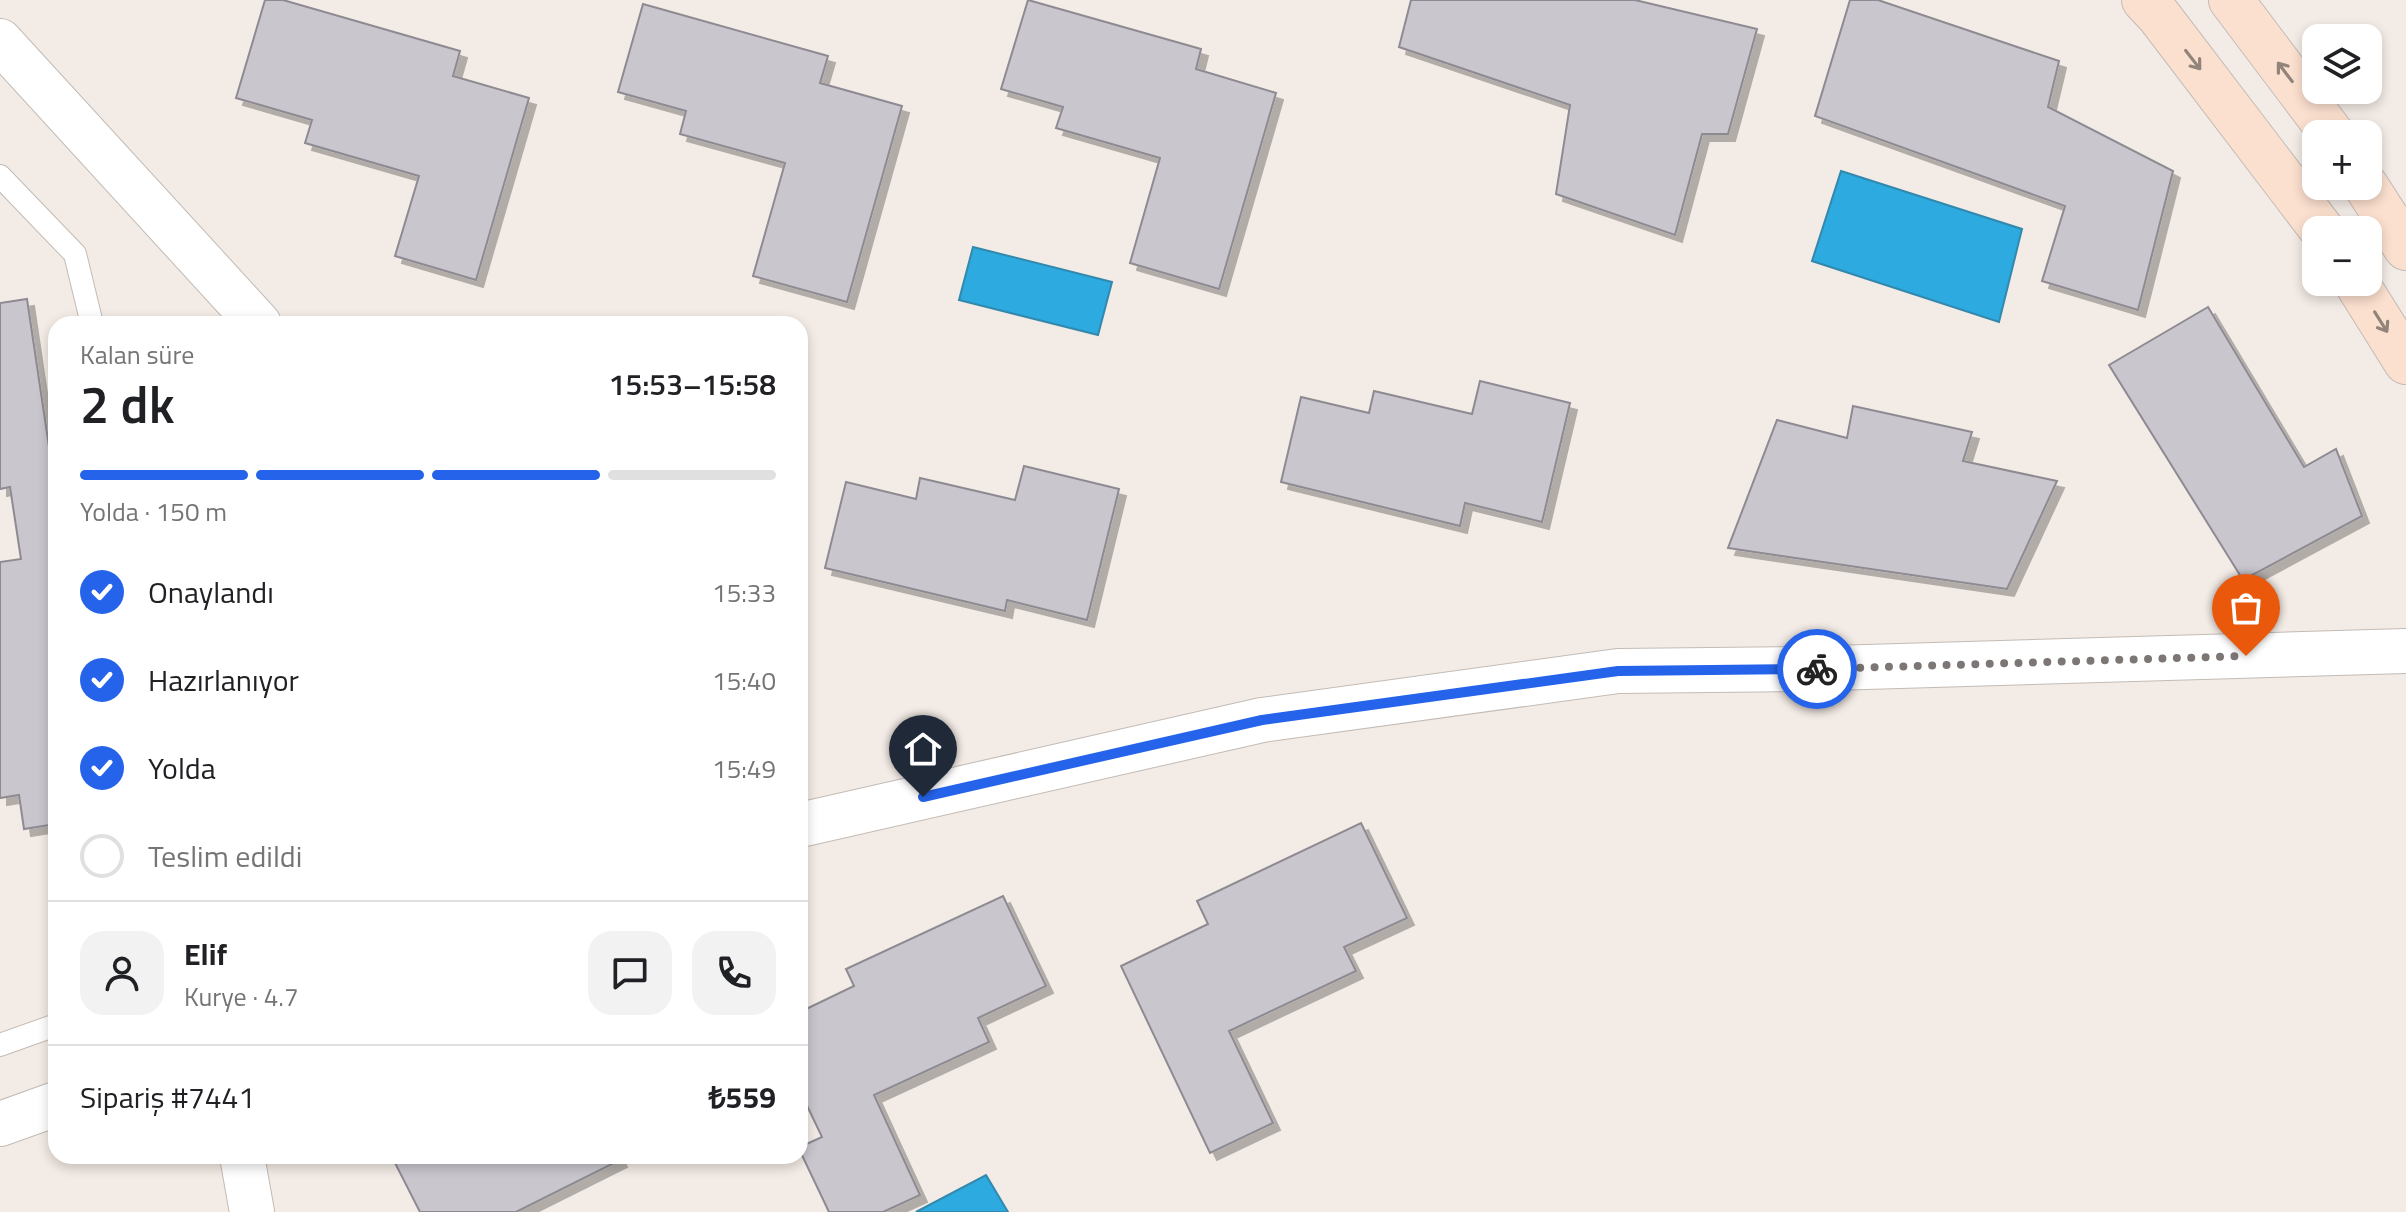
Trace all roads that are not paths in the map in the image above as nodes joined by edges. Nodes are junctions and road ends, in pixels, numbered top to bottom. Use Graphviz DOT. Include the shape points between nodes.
graph roads {
  1 [pos="2144,0"];
  2 [pos="2231,0"];
  3 [pos="0,41"];
  4 [pos="2321,120"];
  5 [pos="0,176"];
  6 [pos="2375,200"];
  7 [pos="2311,216"];
  8 [pos="2406,248"];
  9 [pos="2365,296"];
  10 [pos="90,316"];
  11 [pos="252,316"];
  12 [pos="2406,362"];
  13 [pos="2406,651"];
  14 [pos="808,823"];
  15 [pos="48,1028"];
  16 [pos="0,1045"];
  17 [pos="48,1107"];
  18 [pos="0,1124"];
  19 [pos="243,1164"];
  20 [pos="252,1212"];
  1 -- 7 [label="main road, one-way"];
  4 -- 2 [label="main road, one-way"];
  3 -- 11 [label="street"];
  5 -- 10 [label="lane" via="75,254"];
  6 -- 8 [label="main road"];
  9 -- 12 [label="main road, one-way"];
  13 -- 14 [label="street" via="1618,671 1262,720"];
  15 -- 16 [label="lane"];
  17 -- 18 [label="street"];
  19 -- 20 [label="street"];
}
